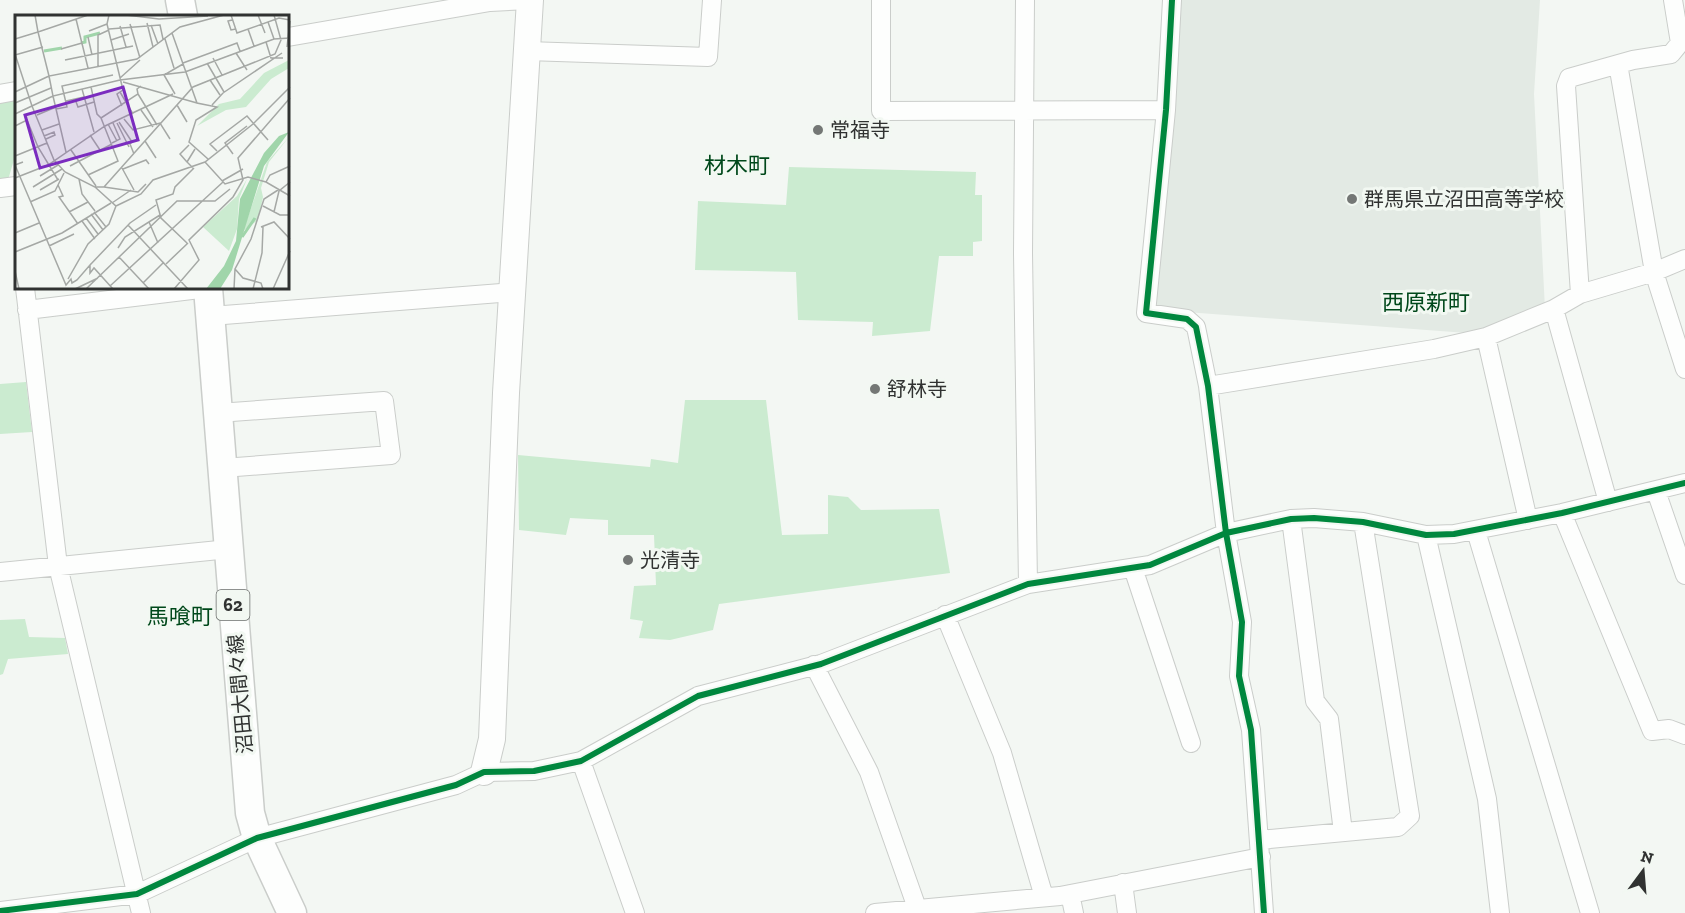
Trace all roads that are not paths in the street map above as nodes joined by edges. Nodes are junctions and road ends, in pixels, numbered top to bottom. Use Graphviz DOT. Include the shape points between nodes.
graph roads {
  1 [pos="180,0"];
  2 [pos="530,0"];
  3 [pos="712,0"];
  4 [pos="881,0"];
  5 [pos="1025,0"];
  6 [pos="1172,0"];
  7 [pos="1673,0"];
  8 [pos="183,15"];
  9 [pos="290,37"];
  10 [pos="527,51"];
  11 [pos="1618,64"];
  12 [pos="15,91"];
  13 [pos="0,94"];
  14 [pos="1166,110"];
  15 [pos="1024,112"];
  16 [pos="1685,259"];
  17 [pos="1654,272"];
  18 [pos="25,290"];
  19 [pos="192,290"];
  20 [pos="208,290"];
  21 [pos="513,292"];
  22 [pos="1580,294"];
  23 [pos="1554,309"];
  24 [pos="27,310"];
  25 [pos="211,316"];
  26 [pos="1486,337"];
  27 [pos="1685,369"];
  28 [pos="1208,386"];
  29 [pos="218,413"];
  30 [pos="223,468"];
  31 [pos="1685,483"];
  32 [pos="1656,491"];
  33 [pos="1608,502"];
  34 [pos="1562,513"];
  35 [pos="1291,519"];
  36 [pos="1528,520"];
  37 [pos="1362,522"];
  38 [pos="1476,531"];
  39 [pos="1226,533"];
  40 [pos="1426,535"];
  41 [pos="229,549"];
  42 [pos="58,566"];
  43 [pos="1133,568"];
  44 [pos="0,572"];
  45 [pos="1685,576"];
  46 [pos="1028,584"];
  47 [pos="945,615"];
  48 [pos="814,665"];
  49 [pos="1685,735"];
  50 [pos="1191,743"];
  51 [pos="581,761"];
  52 [pos="484,772"];
  53 [pos="1343,832"];
  54 [pos="257,838"];
  55 [pos="1261,848"];
  56 [pos="1123,884"];
  57 [pos="137,894"];
  58 [pos="1070,894"];
  59 [pos="1044,897"];
  60 [pos="917,908"];
  61 [pos="981,908"];
  62 [pos="0,911"];
  63 [pos="886,912"];
  64 [pos="141,913"];
  65 [pos="292,913"];
  66 [pos="635,913"];
  67 [pos="1074,913"];
  68 [pos="1127,913"];
  69 [pos="1264,913"];
  70 [pos="1500,913"];
  71 [pos="1590,913"];
  1 -- 8 [label="main road"];
  2 -- 9 [label="street" via="490,2"];
  2 -- 10 [label="street"];
  3 -- 10 [label="street" via="708,57"];
  4 -- 15 [label="street" via="881,111"];
  5 -- 15 [label="street"];
  6 -- 14 [label="street"];
  7 -- 11 [label="street" via="1680,44 1671,54"];
  10 -- 21 [label="street"];
  11 -- 17 [label="street"];
  11 -- 22 [label="street" via="1569,78 1566,86"];
  12 -- 13 [label="street"];
  14 -- 15 [label="street"];
  14 -- 28 [label="street" via="1146,313 1187,319 1196,327"];
  15 -- 46 [label="street"];
  16 -- 17 [label="street"];
  17 -- 22 [label="street"];
  17 -- 27 [label="street"];
  18 -- 24 [label="street"];
  19 -- 24 [label="street"];
  20 -- 25 [label="main road, 沼田大間々線 / 62"];
  21 -- 25 [label="street"];
  21 -- 52 [label="street" via="492,740"];
  22 -- 23 [label="street"];
  23 -- 26 [label="street"];
  23 -- 33 [label="street"];
  24 -- 42 [label="street"];
  25 -- 29 [label="main road, 沼田大間々線 / 62"];
  26 -- 28 [label="street"];
  26 -- 36 [label="street"];
  28 -- 39 [label="street"];
  29 -- 30 [label="main road, 沼田大間々線 / 62"];
  29 -- 30 [label="street" via="384,401 391,455"];
  30 -- 41 [label="main road, 沼田大間々線 / 62"];
  31 -- 32 [label="street"];
  32 -- 33 [label="street"];
  32 -- 45 [label="street"];
  33 -- 34 [label="street"];
  34 -- 36 [label="street"];
  34 -- 49 [label="street" via="1652,731 1669,729"];
  35 -- 37 [label="street"];
  35 -- 39 [label="street"];
  35 -- 53 [label="street" via="1315,701 1329,719"];
  36 -- 38 [label="street"];
  37 -- 40 [label="street"];
  37 -- 53 [label="street" via="1410,816 1398,827"];
  38 -- 40 [label="street"];
  38 -- 71 [label="street"];
  39 -- 43 [label="street" via="1150,565"];
  39 -- 55 [label="street" via="1242,622 1239,676 1251,730"];
  40 -- 70 [label="street" via="1487,799"];
  41 -- 42 [label="street"];
  41 -- 54 [label="main road, 沼田大間々線 / 62" via="250,813"];
  42 -- 44 [label="street"];
  42 -- 57 [label="street"];
  43 -- 46 [label="street"];
  43 -- 50 [label="street"];
  46 -- 47 [label="street"];
  47 -- 48 [label="street"];
  47 -- 59 [label="street" via="1002,753"];
  48 -- 51 [label="street" via="698,696"];
  48 -- 60 [label="street" via="869,772"];
  51 -- 52 [label="street" via="534,771"];
  51 -- 66 [label="street"];
  52 -- 54 [label="street" via="456,785"];
  53 -- 55 [label="street"];
  54 -- 57 [label="street"];
  54 -- 65 [label="main road, 沼田大間々線 / 62"];
  55 -- 56 [label="street"];
  55 -- 69 [label="street"];
  56 -- 58 [label="street"];
  56 -- 68 [label="street"];
  57 -- 62 [label="street"];
  57 -- 64 [label="street"];
  58 -- 59 [label="street"];
  58 -- 67 [label="street"];
  59 -- 61 [label="street"];
  60 -- 61 [label="street"];
  60 -- 63 [label="street"];
}
